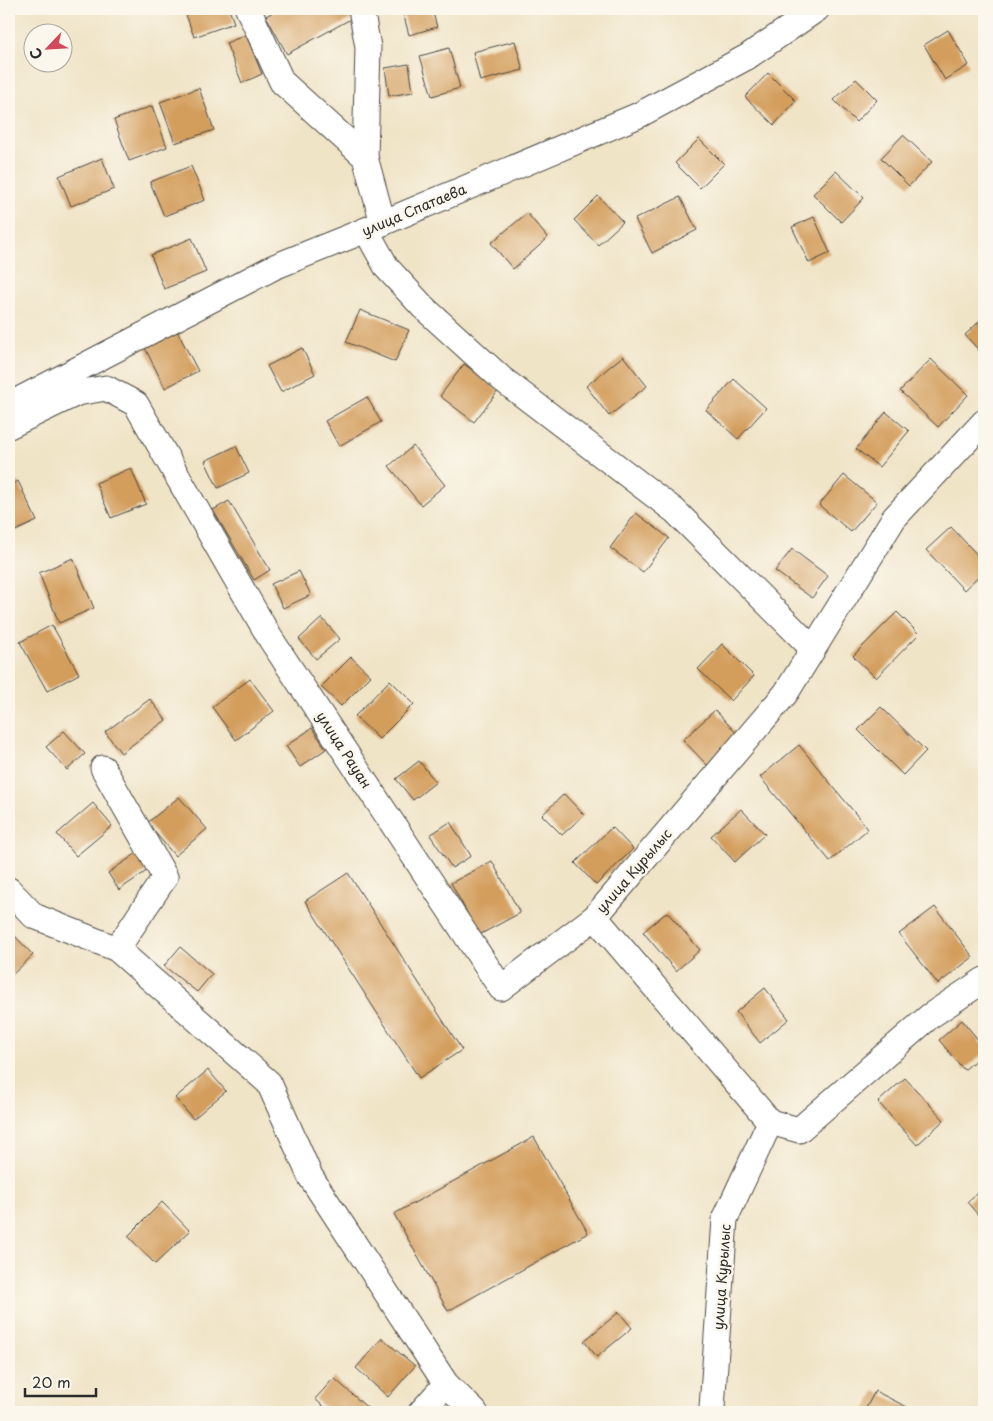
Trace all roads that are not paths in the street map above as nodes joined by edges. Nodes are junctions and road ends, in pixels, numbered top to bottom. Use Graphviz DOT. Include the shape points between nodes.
graph roads {
  1 [pos="248,9"];
  2 [pos="361,9"];
  3 [pos="816,9"];
  4 [pos="365,157"];
  5 [pos="374,227"];
  6 [pos="9,405"];
  7 [pos="984,422"];
  8 [pos="9,426"];
  9 [pos="813,649"];
  10 [pos="102,768"];
  11 [pos="9,890"];
  12 [pos="595,917"];
  13 [pos="117,948"];
  14 [pos="984,980"];
  15 [pos="770,1122"];
  16 [pos="446,1384"];
  17 [pos="717,1411"];
  18 [pos="421,1412"];
  19 [pos="475,1412"];
  1 -- 4 [label="street" via="282,82"];
  2 -- 4 [label="street" via="368,47"];
  3 -- 5 [label="street, улица Спатаева" via="747,57 639,115"];
  4 -- 5 [label="street"];
  5 -- 6 [label="street, улица Спатаева" via="274,267"];
  5 -- 9 [label="street" via="387,268 423,307 502,379 675,511"];
  7 -- 9 [label="street, улица Курылыс" via="894,518"];
  8 -- 12 [label="street, улица Рауан" via="77,392 106,388 136,404 270,638 501,988"];
  9 -- 12 [label="street, улица Курылыс" via="786,693"];
  10 -- 13 [label="street" via="165,877"];
  11 -- 13 [label="street" via="34,916"];
  12 -- 15 [label="street, улица Курылыс"];
  13 -- 16 [label="street" via="269,1083 310,1176"];
  14 -- 15 [label="street" via="930,1016 798,1130"];
  15 -- 17 [label="street, улица Курылыс" via="725,1219"];
  16 -- 18 [label="street"];
  16 -- 19 [label="street"];
}
